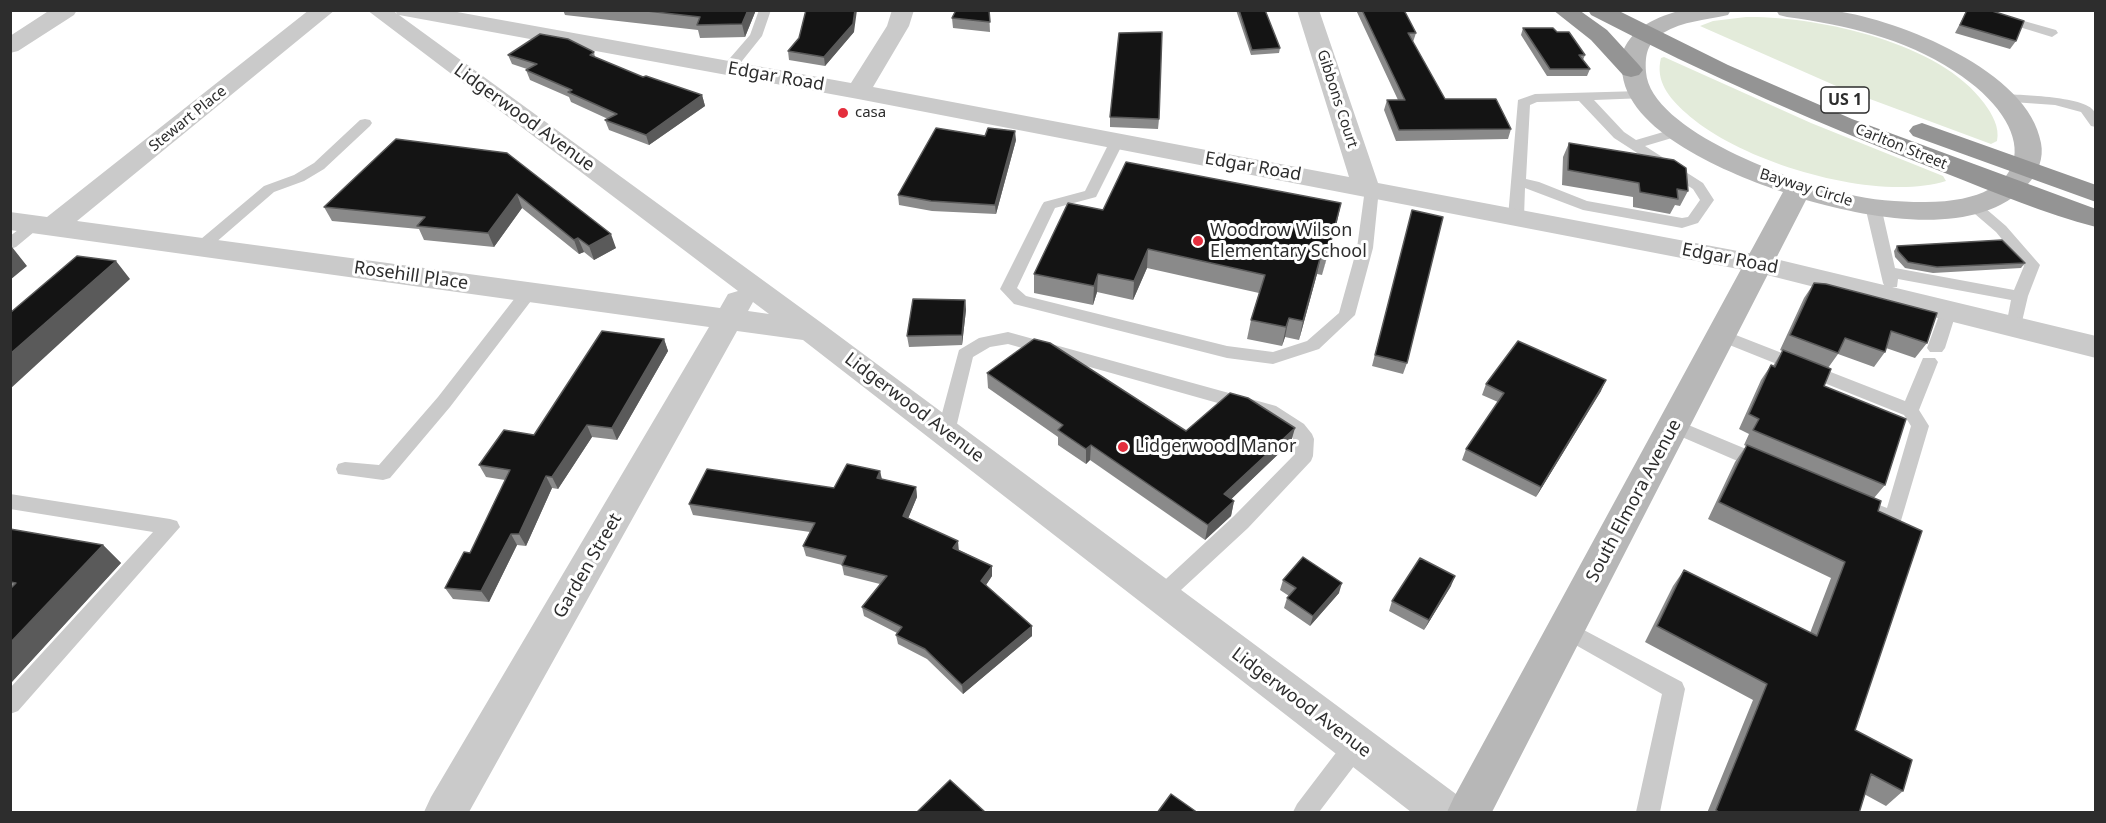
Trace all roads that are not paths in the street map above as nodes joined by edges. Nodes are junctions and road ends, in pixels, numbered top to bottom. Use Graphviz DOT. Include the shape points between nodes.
graph roads {
  1 [pos="66,10"];
  2 [pos="324,10"];
  3 [pos="378,10"];
  4 [pos="406,10"];
  5 [pos="765,10"];
  6 [pos="903,10"];
  7 [pos="1308,10"];
  8 [pos="1564,10"];
  9 [pos="1599,10"];
  10 [pos="1720,10"];
  11 [pos="1836,10"];
  12 [pos="1970,10"];
  13 [pos="1796,11"];
  14 [pos="1910,19"];
  15 [pos="1646,22"];
  16 [pos="1669,22"];
  17 [pos="2052,33"];
  18 [pos="10,46"];
  19 [pos="1939,52"];
  20 [pos="729,68"];
  21 [pos="1631,70"];
  22 [pos="858,92"];
  23 [pos="1641,95"];
  24 [pos="1583,97"];
  25 [pos="2003,98"];
  26 [pos="365,123"];
  27 [pos="2096,123"];
  28 [pos="1677,132"];
  29 [pos="1118,141"];
  30 [pos="1633,145"];
  31 [pos="2016,179"];
  32 [pos="1517,182"];
  33 [pos="1369,188"];
  34 [pos="1798,189"];
  35 [pos="2096,194"];
  36 [pos="1973,205"];
  37 [pos="1872,206"];
  38 [pos="1516,217"];
  39 [pos="2096,219"];
  40 [pos="33,224"];
  41 [pos="10,244"];
  42 [pos="201,247"];
  43 [pos="1759,264"];
  44 [pos="748,283"];
  45 [pos="1892,284"];
  46 [pos="528,293"];
  47 [pos="2020,296"];
  48 [pos="1949,310"];
  49 [pos="729,320"];
  50 [pos="2014,326"];
  51 [pos="812,331"];
  52 [pos="1723,336"];
  53 [pos="2096,347"];
  54 [pos="1910,410"];
  55 [pos="1674,426"];
  56 [pos="946,432"];
  57 [pos="345,469"];
  58 [pos="1777,470"];
  59 [pos="10,501"];
  60 [pos="1862,506"];
  61 [pos="1161,596"];
  62 [pos="1564,629"];
  63 [pos="10,704"];
  64 [pos="1356,745"];
  65 [pos="446,813"];
  66 [pos="1305,813"];
  67 [pos="1445,813"];
  68 [pos="1469,813"];
  69 [pos="1648,813"];
  1 -- 18 [label="street"];
  2 -- 40 [label="street, Stewart Place"];
  3 -- 44 [label="street, Lidgerwood Avenue"];
  4 -- 20 [label="street, Edgar Road"];
  5 -- 20 [label="lane" via="756,36"];
  6 -- 22 [label="street" via="898,26"];
  7 -- 33 [label="street, Gibbons Court"];
  8 -- 21 [label="highway" via="1599,35"];
  9 -- 15 [label="highway, Carlton Street"];
  10 -- 16 [label="main road"];
  11 -- 13 [label="main road"];
  12 -- 17 [label="lane"];
  13 -- 19 [label="main road" via="1869,25"];
  14 -- 19 [label="main road"];
  15 -- 16 [label="main road"];
  15 -- 21 [label="main road"];
  15 -- 31 [label="highway, Carlton Street" via="1792,102"];
  16 -- 31 [label="highway, Carlton Street / US 1"];
  19 -- 25 [label="main road" via="1972,71"];
  20 -- 22 [label="street, Edgar Road"];
  21 -- 23 [label="main road, Bayway Circle"];
  22 -- 29 [label="street, Edgar Road"];
  23 -- 24 [label="lane"];
  23 -- 28 [label="main road, Bayway Circle"];
  24 -- 30 [label="lane"];
  24 -- 32 [label="lane" via="1535,98 1523,103"];
  25 -- 27 [label="lane" via="2076,106 2086,109"];
  25 -- 31 [label="main road" via="2030,141 2031,154"];
  26 -- 42 [label="lane" via="319,166 269,189"];
  28 -- 30 [label="lane"];
  28 -- 34 [label="main road, Bayway Circle" via="1722,159"];
  29 -- 33 [label="street, Edgar Road"];
  29 -- 33 [label="lane" via="1090,194 1049,205 1008,289 1020,300 1227,352 1273,358 1312,345 1347,315 1365,248"];
  30 -- 32 [label="lane" via="1704,193 1707,200 1693,220 1682,223 1583,205"];
  31 -- 35 [label="highway, Carlton Street / US 1"];
  31 -- 36 [label="main road, Bayway Circle" via="1988,201"];
  31 -- 39 [label="highway, Carlton Street / US 1"];
  32 -- 38 [label="lane"];
  33 -- 38 [label="street, Edgar Road"];
  34 -- 37 [label="main road, Bayway Circle"];
  34 -- 43 [label="main road, South Elmora Avenue"];
  36 -- 37 [label="main road, Bayway Circle" via="1911,210"];
  36 -- 47 [label="lane" via="2001,229 2031,265"];
  37 -- 45 [label="lane"];
  38 -- 43 [label="street, Edgar Road"];
  40 -- 41 [label="lane"];
  40 -- 42 [label="street, Rosehill Place"];
  42 -- 46 [label="street, Rosehill Place"];
  43 -- 45 [label="street, Edgar Road"];
  43 -- 52 [label="main road, South Elmora Avenue"];
  44 -- 49 [label="street, Garden Street"];
  44 -- 51 [label="street, Lidgerwood Avenue"];
  45 -- 47 [label="lane"];
  45 -- 48 [label="street, Edgar Road"];
  46 -- 49 [label="street, Rosehill Place"];
  46 -- 57 [label="lane" via="383,473"];
  47 -- 50 [label="lane"];
  48 -- 50 [label="street, Edgar Road"];
  48 -- 54 [label="lane"];
  49 -- 51 [label="street, Rosehill Place"];
  49 -- 65 [label="street, Garden Street"];
  50 -- 53 [label="street, Edgar Road"];
  51 -- 56 [label="street, Lidgerwood Avenue"];
  52 -- 54 [label="lane"];
  52 -- 55 [label="main road, South Elmora Avenue"];
  54 -- 60 [label="lane" via="1920,426 1893,519"];
  55 -- 58 [label="lane"];
  55 -- 62 [label="main road, South Elmora Avenue"];
  56 -- 61 [label="street, Lidgerwood Avenue"];
  56 -- 61 [label="lane" via="965,354 975,345 1008,338 1270,411 1299,429 1305,439 1304,456 1241,522"];
  59 -- 63 [label="lane" via="170,526"];
  61 -- 64 [label="street, Lidgerwood Avenue"];
  62 -- 68 [label="main road, South Elmora Avenue"];
  62 -- 69 [label="lane" via="1674,689"];
  64 -- 66 [label="lane"];
  64 -- 67 [label="street, Lidgerwood Avenue"];
}
